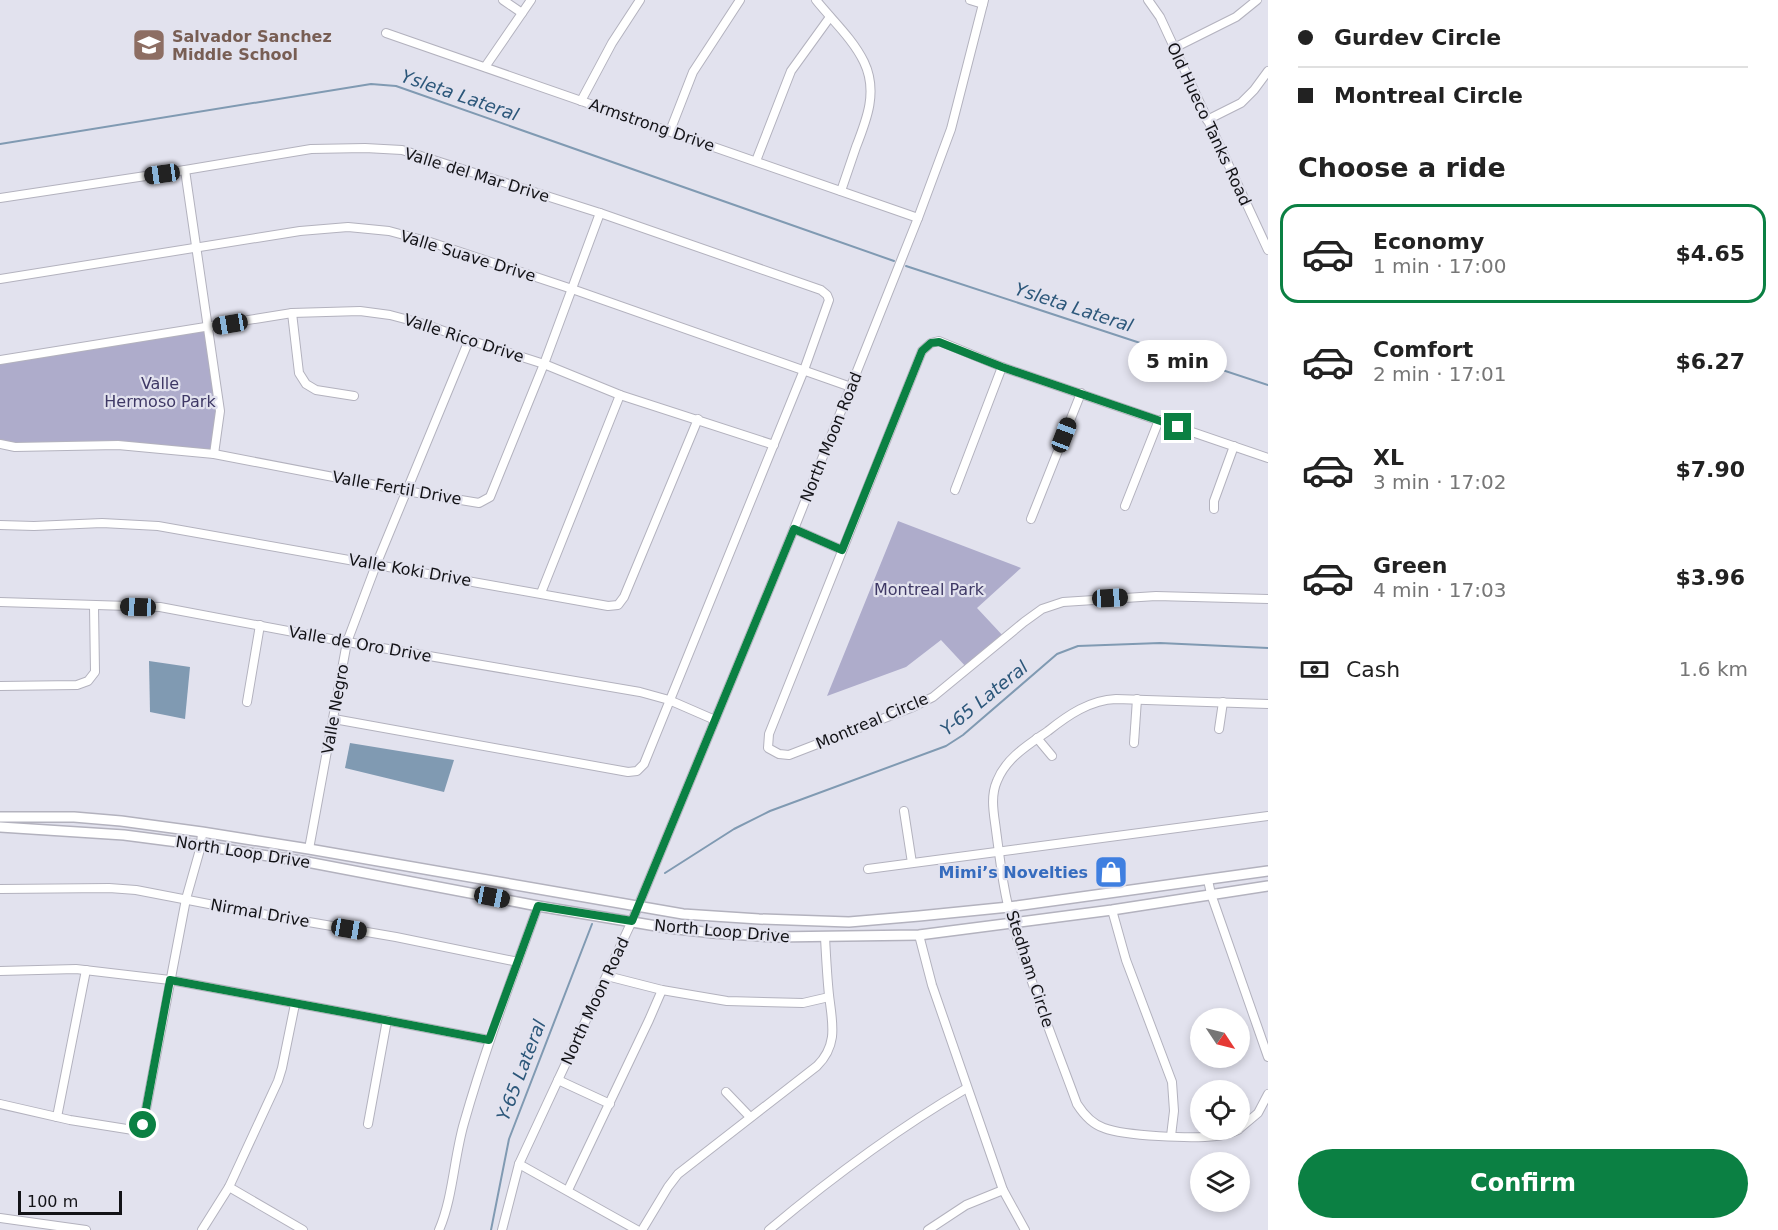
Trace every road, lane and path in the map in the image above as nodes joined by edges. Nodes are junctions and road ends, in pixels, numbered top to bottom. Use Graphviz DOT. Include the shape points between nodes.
graph roads {
  1 [pos="502,0"];
  2 [pos="531,0"];
  3 [pos="640,0"];
  4 [pos="740,0"];
  5 [pos="816,0"];
  6 [pos="970,0"];
  7 [pos="1148,0"];
  8 [pos="1257,0"];
  9 [pos="984,2"];
  10 [pos="522,13"];
  11 [pos="830,17"];
  12 [pos="386,33"];
  13 [pos="1174,48"];
  14 [pos="485,67"];
  15 [pos="1268,71"];
  16 [pos="581,101"];
  17 [pos="1207,120"];
  18 [pos="670,131"];
  19 [pos="756,161"];
  20 [pos="185,170"];
  21 [pos="841,191"];
  22 [pos="0,198"];
  23 [pos="600,213"];
  24 [pos="918,218"];
  25 [pos="1268,225"];
  26 [pos="1258,230"];
  27 [pos="196,247"];
  28 [pos="1268,250"];
  29 [pos="0,279"];
  30 [pos="572,289"];
  31 [pos="292,313"];
  32 [pos="209,327"];
  33 [pos="469,340"];
  34 [pos="0,360"];
  35 [pos="544,364"];
  36 [pos="1002,367"];
  37 [pos="804,370"];
  38 [pos="851,387"];
  39 [pos="1081,393"];
  40 [pos="620,394"];
  41 [pos="354,396"];
  42 [pos="698,419"];
  43 [pos="1159,420"];
  44 [pos="0,444"];
  45 [pos="774,445"];
  46 [pos="1234,446"];
  47 [pos="214,454"];
  48 [pos="1268,458"];
  49 [pos="955,490"];
  50 [pos="406,491"];
  51 [pos="1125,506"];
  52 [pos="1214,509"];
  53 [pos="1031,519"];
  54 [pos="0,525"];
  55 [pos="794,529"];
  56 [pos="842,550"];
  57 [pos="376,565"];
  58 [pos="541,593"];
  59 [pos="1268,599"];
  60 [pos="0,602"];
  61 [pos="94,606"];
  62 [pos="260,625"];
  63 [pos="347,642"];
  64 [pos="0,686"];
  65 [pos="1137,699"];
  66 [pos="669,700"];
  67 [pos="248,702"];
  68 [pos="1223,702"];
  69 [pos="1268,704"];
  70 [pos="334,719"];
  71 [pos="715,720"];
  72 [pos="1219,729"];
  73 [pos="1037,738"];
  74 [pos="1134,743"];
  75 [pos="1052,756"];
  76 [pos="904,811"];
  77 [pos="1268,816"];
  78 [pos="0,817"];
  79 [pos="0,827"];
  80 [pos="202,832"];
  81 [pos="201,846"];
  82 [pos="309,849"];
  83 [pos="999,852"];
  84 [pos="912,862"];
  85 [pos="868,869"];
  86 [pos="1268,871"];
  87 [pos="1208,880"];
  88 [pos="1268,885"];
  89 [pos="0,889"];
  90 [pos="1211,894"];
  91 [pos="186,899"];
  92 [pos="538,906"];
  93 [pos="638,907"];
  94 [pos="1009,907"];
  95 [pos="1112,910"];
  96 [pos="632,921"];
  97 [pos="1012,922"];
  98 [pos="919,935"];
  99 [pos="825,937"];
  100 [pos="518,962"];
  101 [pos="86,970"];
  102 [pos="0,971"];
  103 [pos="607,976"];
  104 [pos="170,980"];
  105 [pos="662,990"];
  106 [pos="829,997"];
  107 [pos="295,1004"];
  108 [pos="387,1020"];
  109 [pos="489,1040"];
  110 [pos="1268,1057"];
  111 [pos="558,1080"];
  112 [pos="967,1088"];
  113 [pos="726,1092"];
  114 [pos="1268,1094"];
  115 [pos="0,1104"];
  116 [pos="610,1104"];
  117 [pos="57,1117"];
  118 [pos="750,1117"];
  119 [pos="1250,1120"];
  120 [pos="368,1124"];
  121 [pos="1171,1136"];
  122 [pos="1190,1136"];
  123 [pos="519,1164"];
  124 [pos="229,1187"];
  125 [pos="568,1190"];
  126 [pos="1003,1190"];
  127 [pos="0,1218"];
  128 [pos="86,1230"];
  129 [pos="202,1230"];
  130 [pos="303,1230"];
  131 [pos="439,1230"];
  132 [pos="502,1230"];
  133 [pos="637,1230"];
  134 [pos="642,1230"];
  135 [pos="770,1230"];
  136 [pos="928,1230"];
  137 [pos="1024,1230"];
  1 -- 10 [label="street"];
  2 -- 10 [label="street"];
  3 -- 16 [label="street"];
  4 -- 18 [label="street" via="693,72"];
  5 -- 11 [label="street"];
  6 -- 9 [label="street"];
  7 -- 13 [label="street, Old Hueco Tanks Road"];
  8 -- 13 [label="street" via="1236,17"];
  9 -- 24 [label="street, North Moon Road" via="951,129"];
  10 -- 14 [label="street"];
  11 -- 19 [label="street" via="791,70"];
  11 -- 21 [label="street" via="861,57 871,84 869,112"];
  12 -- 14 [label="street, Armstrong Drive"];
  13 -- 17 [label="street, Old Hueco Tanks Road"];
  14 -- 16 [label="street, Armstrong Drive"];
  15 -- 17 [label="street" via="1241,103"];
  16 -- 18 [label="street, Armstrong Drive"];
  17 -- 26 [label="street, Old Hueco Tanks Road"];
  18 -- 19 [label="street, Armstrong Drive"];
  19 -- 21 [label="street, Armstrong Drive"];
  20 -- 22 [label="street, Valle del Mar Drive"];
  20 -- 23 [label="street, Valle del Mar Drive" via="311,149 402,150"];
  20 -- 27 [label="street"];
  21 -- 24 [label="street, Armstrong Drive"];
  23 -- 30 [label="street, Valle Fertil Drive"];
  23 -- 37 [label="street, Valle del Mar Drive" via="827,295 829,300"];
  24 -- 38 [label="street, North Moon Road"];
  25 -- 26 [label="street"];
  26 -- 28 [label="street, Old Hueco Tanks Road"];
  27 -- 29 [label="street, Valle Suave Drive"];
  27 -- 30 [label="street, Valle Suave Drive" via="348,227 389,231"];
  27 -- 32 [label="street"];
  30 -- 35 [label="street, Valle Fertil Drive"];
  30 -- 37 [label="street, Valle Suave Drive"];
  31 -- 32 [label="street, Valle Rico Drive"];
  31 -- 33 [label="street, Valle Rico Drive" via="360,311 390,315"];
  31 -- 41 [label="street" via="299,373 306,384 316,390"];
  32 -- 34 [label="street, Valle Rico Drive"];
  32 -- 47 [label="street" via="220,411"];
  33 -- 35 [label="street, Valle Rico Drive"];
  33 -- 50 [label="street, Valle Negro"];
  35 -- 40 [label="street, Valle Rico Drive"];
  35 -- 50 [label="street, Valle Fertil Drive" via="490,497 479,503"];
  36 -- 39 [label="street, Montreal Circle"];
  36 -- 49 [label="street"];
  36 -- 56 [label="street, Montreal Circle" via="939,342 922,351"];
  37 -- 38 [label="street, Valle Suave Drive"];
  37 -- 45 [label="street"];
  38 -- 55 [label="street, North Moon Road"];
  39 -- 43 [label="street, Montreal Circle"];
  39 -- 53 [label="street"];
  40 -- 42 [label="street, Valle Rico Drive"];
  40 -- 58 [label="street"];
  42 -- 45 [label="street, Valle Rico Drive"];
  42 -- 58 [label="street, Valle Koki Drive" via="618,605"];
  43 -- 46 [label="street, Montreal Circle"];
  43 -- 51 [label="street"];
  44 -- 47 [label="street, Valle Fertil Drive" via="118,445"];
  45 -- 66 [label="street"];
  46 -- 48 [label="street, Montreal Circle"];
  46 -- 52 [label="street"];
  47 -- 50 [label="street, Valle Fertil Drive"];
  50 -- 57 [label="street, Valle Negro"];
  54 -- 57 [label="street, Valle Koki Drive" via="158,526"];
  55 -- 56 [label="street"];
  55 -- 71 [label="street, North Moon Road"];
  56 -- 59 [label="street, Montreal Circle" via="769,734 768,748 779,754 789,755 933,697 1024,622 1042,609 1063,602 1156,596"];
  57 -- 58 [label="street, Valle Koki Drive"];
  57 -- 63 [label="street, Valle Negro"];
  60 -- 61 [label="street, Valle de Oro Drive"];
  61 -- 62 [label="street, Valle de Oro Drive" via="160,607"];
  61 -- 64 [label="street" via="95,672 88,681 77,686"];
  62 -- 63 [label="street, Valle de Oro Drive"];
  62 -- 67 [label="street"];
  63 -- 66 [label="street, Valle de Oro Drive"];
  63 -- 70 [label="street, Valle Negro"];
  65 -- 68 [label="street, Stedham Circle"];
  65 -- 73 [label="street, Stedham Circle" via="1094,702"];
  65 -- 74 [label="street"];
  66 -- 70 [label="street" via="644,764 637,771 628,772"];
  66 -- 71 [label="street, Valle de Oro Drive"];
  68 -- 69 [label="street, Stedham Circle"];
  68 -- 72 [label="street"];
  70 -- 82 [label="street, Valle Negro"];
  71 -- 93 [label="street, North Moon Road"];
  73 -- 75 [label="street"];
  73 -- 83 [label="street, Stedham Circle" via="1009,762 996,782 992,798"];
  76 -- 84 [label="street"];
  77 -- 83 [label="street"];
  78 -- 80 [label="main road, North Loop Drive" via="74,817"];
  79 -- 81 [label="main road, North Loop Drive" via="124,835"];
  80 -- 81 [label="street"];
  80 -- 82 [label="main road, North Loop Drive"];
  81 -- 91 [label="street"];
  81 -- 92 [label="main road, North Loop Drive"];
  82 -- 93 [label="main road, North Loop Drive"];
  83 -- 84 [label="street"];
  83 -- 94 [label="street, Stedham Circle"];
  84 -- 85 [label="street"];
  86 -- 87 [label="main road, North Loop Drive"];
  87 -- 90 [label="street"];
  87 -- 94 [label="main road, North Loop Drive"];
  88 -- 90 [label="main road, North Loop Drive"];
  89 -- 91 [label="street, Nirmal Drive" via="109,888"];
  90 -- 95 [label="main road, North Loop Drive"];
  90 -- 110 [label="street"];
  91 -- 100 [label="street, Nirmal Drive"];
  91 -- 104 [label="street"];
  92 -- 96 [label="main road, North Loop Drive"];
  92 -- 100 [label="street"];
  93 -- 94 [label="main road, North Loop Drive" via="683,914 849,922"];
  93 -- 96 [label="street, North Moon Road"];
  94 -- 97 [label="street, Stedham Circle"];
  95 -- 97 [label="main road, North Loop Drive"];
  95 -- 121 [label="street" via="1126,960 1172,1082"];
  96 -- 99 [label="main road, North Loop Drive" via="713,933"];
  96 -- 103 [label="street, North Moon Road"];
  97 -- 98 [label="main road, North Loop Drive"];
  97 -- 121 [label="street, Stedham Circle" via="1082,1112 1095,1124 1110,1130"];
  98 -- 99 [label="main road, North Loop Drive"];
  98 -- 112 [label="street"];
  99 -- 106 [label="street"];
  100 -- 109 [label="street"];
  101 -- 102 [label="street"];
  101 -- 104 [label="street"];
  101 -- 117 [label="street"];
  103 -- 105 [label="street"];
  103 -- 111 [label="street, North Moon Road"];
  104 -- 107 [label="street"];
  104 -- 117 [label="street" via="143,1125 133,1130"];
  105 -- 106 [label="street" via="757,1003 803,1003"];
  105 -- 116 [label="street"];
  106 -- 118 [label="street" via="832,1037 827,1053 817,1066"];
  107 -- 108 [label="street"];
  107 -- 124 [label="street" via="281,1073"];
  108 -- 109 [label="street"];
  108 -- 120 [label="street"];
  109 -- 131 [label="street" via="457,1144"];
  111 -- 116 [label="street"];
  111 -- 123 [label="street, North Moon Road"];
  112 -- 126 [label="street"];
  112 -- 135 [label="street" via="906,1125"];
  113 -- 118 [label="street"];
  114 -- 119 [label="street, Stedham Circle"];
  115 -- 117 [label="street"];
  116 -- 125 [label="street"];
  118 -- 134 [label="street" via="678,1174"];
  121 -- 122 [label="street, Stedham Circle"];
  123 -- 125 [label="street"];
  123 -- 132 [label="street, North Moon Road"];
  124 -- 129 [label="street"];
  124 -- 130 [label="street"];
  125 -- 133 [label="street"];
  126 -- 136 [label="street" via="966,1205"];
  126 -- 137 [label="street"];
  127 -- 128 [label="street"];
}
